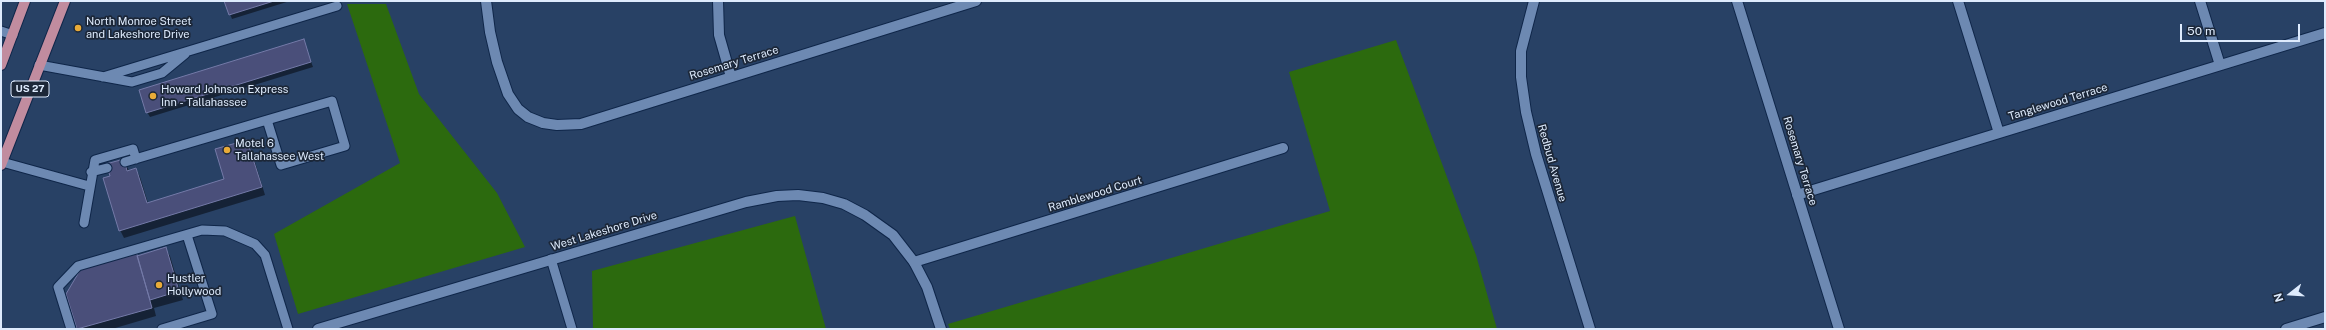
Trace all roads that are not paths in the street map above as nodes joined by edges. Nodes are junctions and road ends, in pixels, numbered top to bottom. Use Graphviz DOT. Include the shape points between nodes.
graph roads {
  1 [pos="25,1"];
  2 [pos="64,1"];
  3 [pos="486,1"];
  4 [pos="718,1"];
  5 [pos="976,1"];
  6 [pos="1534,1"];
  7 [pos="1736,1"];
  8 [pos="1958,1"];
  9 [pos="2200,1"];
  10 [pos="337,6"];
  11 [pos="1,31"];
  12 [pos="2325,33"];
  13 [pos="13,35"];
  14 [pos="187,52"];
  15 [pos="1,65"];
  16 [pos="39,65"];
  17 [pos="2220,65"];
  18 [pos="103,77"];
  19 [pos="731,77"];
  20 [pos="267,120"];
  21 [pos="1999,133"];
  22 [pos="1283,148"];
  23 [pos="136,159"];
  24 [pos="125,162"];
  25 [pos="1,163"];
  26 [pos="107,168"];
  27 [pos="91,172"];
  28 [pos="89,186"];
  29 [pos="1798,195"];
  30 [pos="84,223"];
  31 [pos="187,235"];
  32 [pos="552,260"];
  33 [pos="914,262"];
  34 [pos="2325,317"];
  35 [pos="71,329"];
  36 [pos="162,329"];
  37 [pos="288,329"];
  38 [pos="318,329"];
  39 [pos="572,329"];
  40 [pos="941,329"];
  41 [pos="1590,329"];
  42 [pos="1839,329"];
  43 [pos="2286,329"];
  1 -- 13 [label="main road"];
  2 -- 16 [label="main road, US 27"];
  3 -- 19 [label="street, Rosemary Terrace" via="491,40 503,83 518,108 528,117 538,121 557,125 581,124"];
  4 -- 19 [label="street" via="719,35"];
  5 -- 19 [label="street, Rosemary Terrace"];
  6 -- 41 [label="street, Redbud Avenue" via="1521,50 1521,76 1526,112 1536,154"];
  7 -- 29 [label="street, Rosemary Terrace"];
  8 -- 21 [label="street"];
  9 -- 17 [label="street"];
  10 -- 14 [label="lane"];
  11 -- 13 [label="lane"];
  12 -- 17 [label="street, Tanglewood Terrace"];
  13 -- 15 [label="main road"];
  14 -- 18 [label="lane"];
  14 -- 18 [label="lane" via="162,73 139,80 132,82"];
  16 -- 18 [label="lane"];
  16 -- 25 [label="main road, US 27"];
  17 -- 21 [label="street, Tanglewood Terrace"];
  20 -- 20 [label="lane" via="332,101 345,146 281,165"];
  20 -- 23 [label="lane"];
  21 -- 29 [label="street, Tanglewood Terrace"];
  22 -- 33 [label="street, Ramblewood Court"];
  23 -- 24 [label="lane"];
  23 -- 27 [label="lane" via="133,149 95,160"];
  25 -- 28 [label="lane"];
  26 -- 27 [label="lane"];
  27 -- 28 [label="lane"];
  28 -- 30 [label="lane"];
  29 -- 42 [label="street, Rosemary Terrace"];
  31 -- 35 [label="lane" via="78,266 58,287"];
  31 -- 36 [label="lane" via="212,314"];
  31 -- 37 [label="lane" via="202,230 225,231 255,244 265,255"];
  32 -- 33 [label="street, West Lakeshore Drive" via="746,202 777,196 805,196 844,204 865,215 892,235"];
  32 -- 38 [label="street, West Lakeshore Drive"];
  32 -- 39 [label="lane"];
  33 -- 40 [label="street, West Lakeshore Drive" via="927,287"];
  34 -- 43 [label="street"];
}
